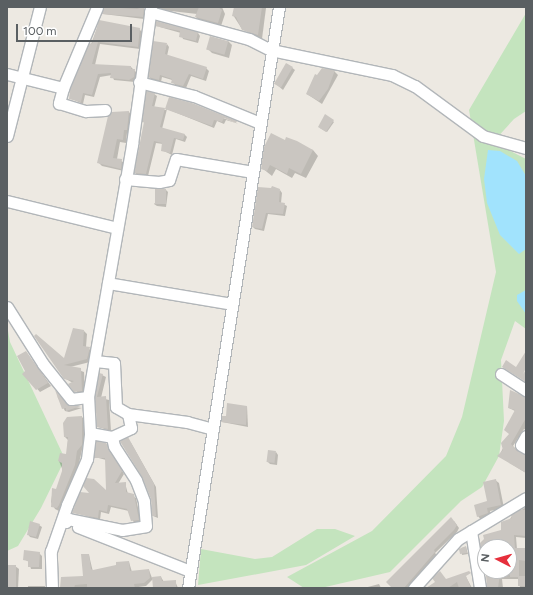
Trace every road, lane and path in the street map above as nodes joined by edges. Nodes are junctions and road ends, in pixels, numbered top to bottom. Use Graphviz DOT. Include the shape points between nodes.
graph roads {
  1 [pos="40,7"];
  2 [pos="97,7"];
  3 [pos="279,7"];
  4 [pos="151,9"];
  5 [pos="272,50"];
  6 [pos="7,74"];
  7 [pos="21,77"];
  8 [pos="139,82"];
  9 [pos="64,88"];
  10 [pos="105,110"];
  11 [pos="260,123"];
  12 [pos="7,136"];
  13 [pos="526,148"];
  14 [pos="253,172"];
  15 [pos="125,179"];
  16 [pos="7,201"];
  17 [pos="117,228"];
  18 [pos="108,283"];
  19 [pos="232,304"];
  20 [pos="7,307"];
  21 [pos="95,361"];
  22 [pos="500,374"];
  23 [pos="526,390"];
  24 [pos="88,397"];
  25 [pos="128,414"];
  26 [pos="213,429"];
  27 [pos="90,433"];
  28 [pos="526,436"];
  29 [pos="112,437"];
  30 [pos="526,448"];
  31 [pos="526,498"];
  32 [pos="64,522"];
  33 [pos="471,531"];
  34 [pos="190,571"];
  35 [pos="52,588"];
  36 [pos="188,588"];
  37 [pos="414,588"];
  38 [pos="480,588"];
  1 -- 7 [label="street"];
  2 -- 9 [label="street"];
  3 -- 5 [label="street"];
  4 -- 5 [label="street" via="248,39"];
  4 -- 8 [label="street"];
  5 -- 11 [label="street"];
  5 -- 13 [label="street" via="392,75 415,86 483,136"];
  6 -- 7 [label="street"];
  7 -- 9 [label="street"];
  7 -- 12 [label="street"];
  8 -- 11 [label="street" via="194,96"];
  8 -- 15 [label="street"];
  9 -- 10 [label="street" via="59,103 86,111"];
  11 -- 14 [label="street"];
  14 -- 15 [label="street" via="176,159 169,180 159,182"];
  14 -- 19 [label="street"];
  15 -- 17 [label="street"];
  16 -- 17 [label="street"];
  17 -- 18 [label="street"];
  18 -- 19 [label="street"];
  18 -- 21 [label="street"];
  19 -- 26 [label="street"];
  20 -- 24 [label="street" via="43,364 71,399"];
  21 -- 24 [label="street"];
  21 -- 25 [label="street" via="114,363 116,407"];
  22 -- 23 [label="street"];
  24 -- 27 [label="street"];
  25 -- 26 [label="street" via="187,422"];
  25 -- 29 [label="street" via="132,428"];
  26 -- 34 [label="street"];
  27 -- 29 [label="street"];
  27 -- 32 [label="street" via="87,459"];
  28 -- 30 [label="street" via="521,445"];
  29 -- 32 [label="street" via="114,446 139,487 144,501 146,526 122,530 68,519"];
  31 -- 33 [label="street"];
  32 -- 34 [label="street"];
  32 -- 35 [label="street" via="51,551"];
  33 -- 37 [label="street" via="458,540"];
  33 -- 38 [label="street"];
  34 -- 36 [label="street"];
}
